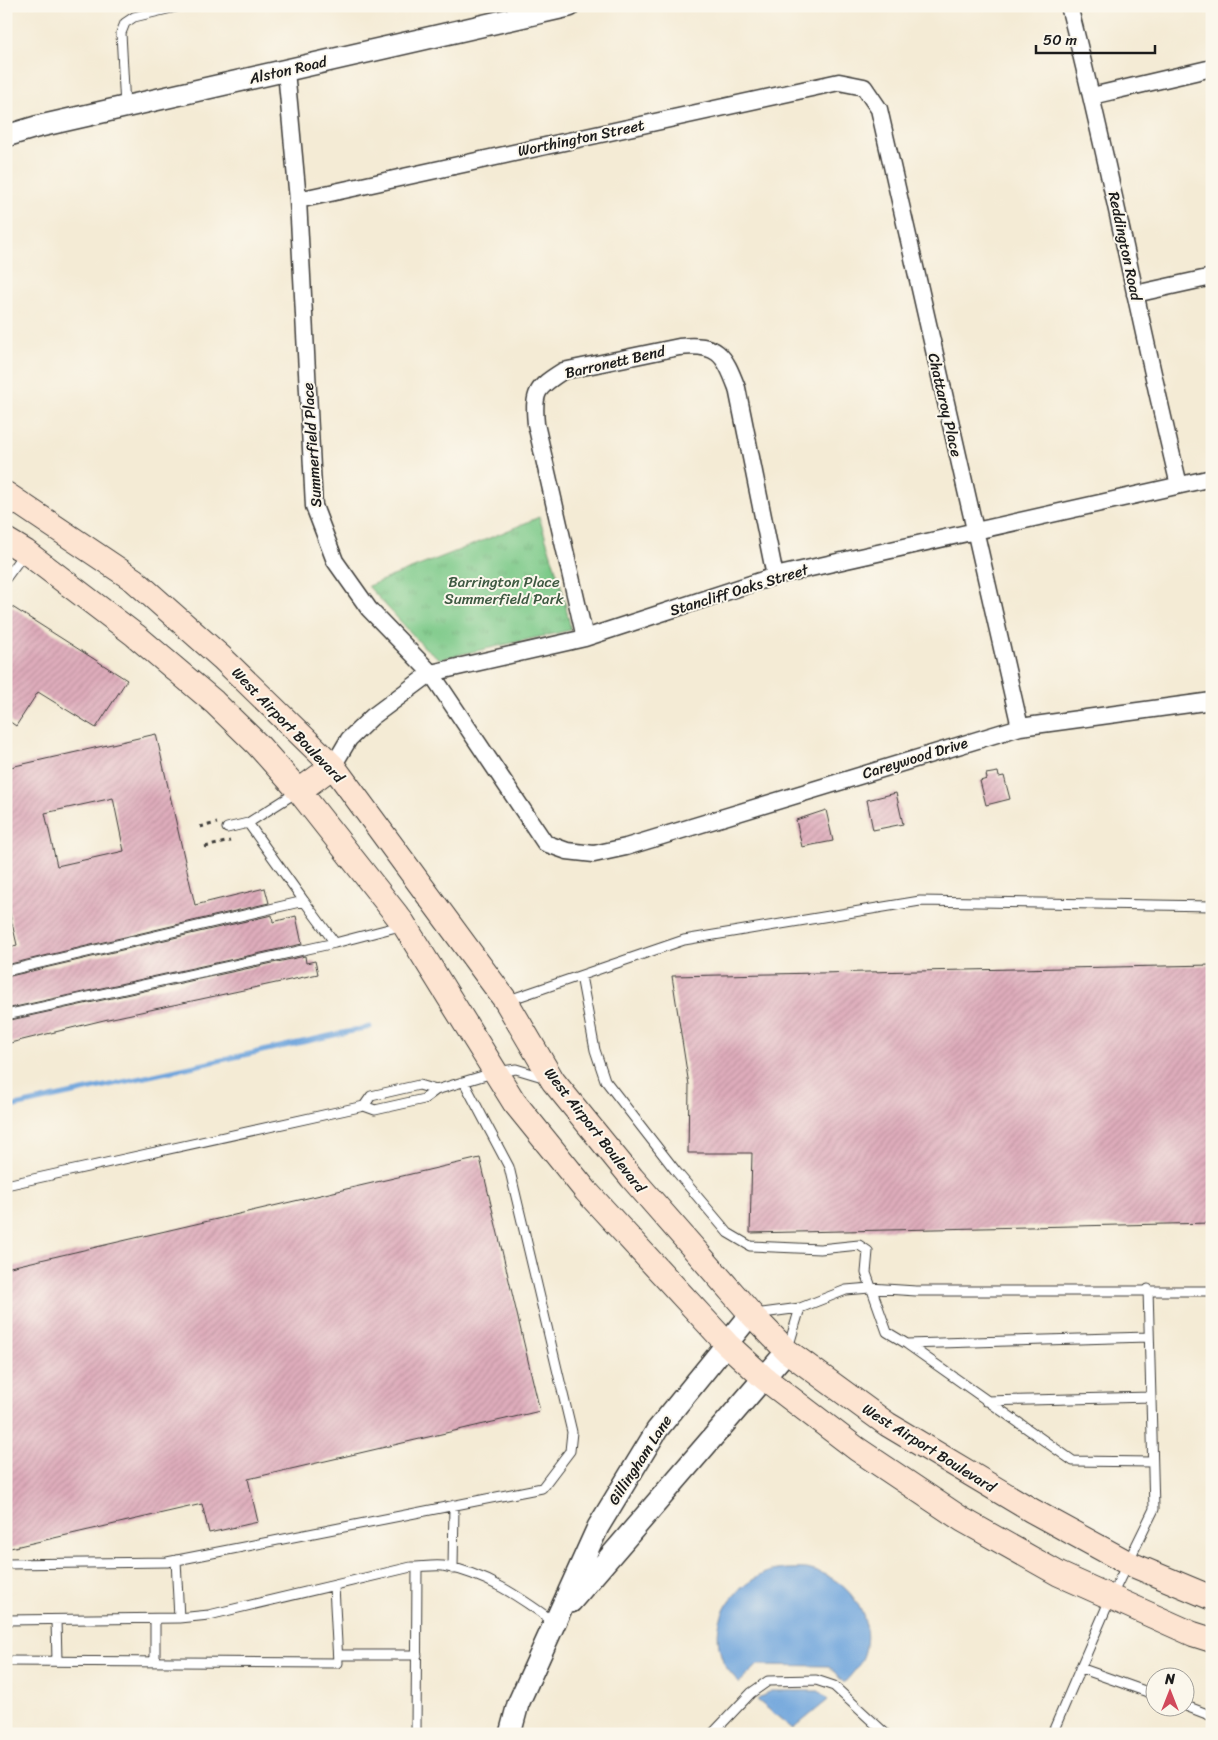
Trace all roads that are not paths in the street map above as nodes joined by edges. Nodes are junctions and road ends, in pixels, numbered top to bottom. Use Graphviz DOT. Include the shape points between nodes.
graph roads {
  1 [pos="180,6"];
  2 [pos="568,6"];
  3 [pos="1069,6"];
  4 [pos="1212,68"];
  5 [pos="286,71"];
  6 [pos="864,86"];
  7 [pos="1092,96"];
  8 [pos="125,108"];
  9 [pos="6,136"];
  10 [pos="298,200"];
  11 [pos="1212,277"];
  12 [pos="1135,294"];
  13 [pos="1212,478"];
  14 [pos="1179,485"];
  15 [pos="6,494"];
  16 [pos="47,521"];
  17 [pos="974,532"];
  18 [pos="16,546"];
  19 [pos="775,576"];
  20 [pos="6,578"];
  21 [pos="585,638"];
  22 [pos="431,673"];
  23 [pos="1212,700"];
  24 [pos="1020,727"];
  25 [pos="333,766"];
  26 [pos="299,791"];
  27 [pos="248,823"];
  28 [pos="226,824"];
  29 [pos="626,847"];
  30 [pos="304,901"];
  31 [pos="435,903"];
  32 [pos="1212,906"];
  33 [pos="404,925"];
  34 [pos="335,943"];
  35 [pos="6,971"];
  36 [pos="581,976"];
  37 [pos="506,1001"];
  38 [pos="6,1014"];
  39 [pos="496,1072"];
  40 [pos="553,1081"];
  41 [pos="464,1082"];
  42 [pos="436,1090"];
  43 [pos="364,1106"];
  44 [pos="6,1185"];
  45 [pos="870,1288"];
  46 [pos="1148,1290"];
  47 [pos="1212,1290"];
  48 [pos="800,1308"];
  49 [pos="751,1314"];
  50 [pos="1148,1337"];
  51 [pos="726,1344"];
  52 [pos="907,1344"];
  53 [pos="787,1351"];
  54 [pos="764,1378"];
  55 [pos="1151,1397"];
  56 [pos="986,1401"];
  57 [pos="1152,1462"];
  58 [pos="454,1505"];
  59 [pos="176,1560"];
  60 [pos="1128,1563"];
  61 [pos="6,1564"];
  62 [pos="417,1567"];
  63 [pos="453,1569"];
  64 [pos="334,1586"];
  65 [pos="1111,1597"];
  66 [pos="1212,1598"];
  67 [pos="179,1618"];
  68 [pos="155,1619"];
  69 [pos="6,1620"];
  70 [pos="56,1620"];
  71 [pos="554,1622"];
  72 [pos="1212,1640"];
  73 [pos="417,1654"];
  74 [pos="338,1655"];
  75 [pos="6,1661"];
  76 [pos="57,1661"];
  77 [pos="155,1662"];
  78 [pos="1080,1668"];
  79 [pos="1146,1691"];
  80 [pos="1196,1710"];
  81 [pos="1212,1716"];
  82 [pos="416,1734"];
  83 [pos="510,1734"];
  84 [pos="712,1734"];
  85 [pos="886,1734"];
  86 [pos="1052,1734"];
  1 -- 8 [label="lane" via="134,17 125,23 122,33"];
  2 -- 5 [label="street, Alston Road"];
  3 -- 7 [label="street, Reddington Road"];
  4 -- 7 [label="street"];
  5 -- 8 [label="street, Alston Road"];
  5 -- 10 [label="street, Summerfield Place"];
  6 -- 10 [label="street, Worthington Street" via="839,82"];
  6 -- 17 [label="street, Chattaroy Place" via="879,109"];
  7 -- 12 [label="street, Reddington Road"];
  8 -- 9 [label="street, Alston Road"];
  10 -- 22 [label="street, Summerfield Place" via="314,506 335,561 369,609"];
  11 -- 12 [label="street"];
  12 -- 14 [label="street, Reddington Road"];
  13 -- 14 [label="street, Stancliff Oaks Street"];
  14 -- 17 [label="street, Stancliff Oaks Street"];
  15 -- 16 [label="main road, West Airport Boulevard"];
  16 -- 18 [label="main road"];
  16 -- 25 [label="main road, West Airport Boulevard" via="134,580 222,658"];
  17 -- 19 [label="street, Stancliff Oaks Street"];
  17 -- 24 [label="street, Chattaroy Place"];
  18 -- 20 [label="lane"];
  18 -- 26 [label="main road" via="135,635 214,702"];
  19 -- 21 [label="street, Stancliff Oaks Street"];
  19 -- 21 [label="street, Barronett Bend" via="737,388 728,365 717,352 699,345 679,347 564,371 539,390 534,402 536,424"];
  21 -- 22 [label="street, Stancliff Oaks Street"];
  22 -- 25 [label="street, Stancliff Oaks Street" via="349,738"];
  22 -- 29 [label="street, Summerfield Place" via="546,843 567,851 594,854"];
  23 -- 24 [label="street, Careywood Drive"];
  24 -- 29 [label="street, Careywood Drive"];
  25 -- 26 [label="main road"];
  25 -- 31 [label="main road, West Airport Boulevard"];
  26 -- 27 [label="lane"];
  26 -- 33 [label="main road"];
  27 -- 28 [label="lane"];
  27 -- 30 [label="lane"];
  30 -- 34 [label="lane"];
  30 -- 35 [label="lane"];
  31 -- 33 [label="main road"];
  31 -- 37 [label="main road, West Airport Boulevard"];
  32 -- 36 [label="lane" via="920,900 684,940"];
  33 -- 34 [label="lane"];
  33 -- 39 [label="main road"];
  34 -- 38 [label="lane"];
  36 -- 37 [label="lane"];
  36 -- 45 [label="lane" via="595,1050 605,1080 728,1233 750,1246 820,1249 859,1245 868,1251 866,1273"];
  37 -- 40 [label="main road, West Airport Boulevard"];
  39 -- 40 [label="lane" via="516,1069"];
  39 -- 41 [label="lane"];
  39 -- 51 [label="main road" via="514,1102 586,1191"];
  40 -- 49 [label="main road, West Airport Boulevard" via="632,1178"];
  41 -- 42 [label="lane"];
  41 -- 58 [label="lane" via="509,1167 572,1432 570,1451 542,1488"];
  42 -- 43 [label="lane" via="424,1099 375,1110"];
  42 -- 43 [label="lane" via="419,1085 371,1096"];
  43 -- 44 [label="lane"];
  45 -- 46 [label="lane"];
  45 -- 48 [label="lane" via="846,1290"];
  45 -- 52 [label="lane" via="886,1332"];
  46 -- 47 [label="lane"];
  46 -- 50 [label="lane"];
  48 -- 49 [label="lane"];
  48 -- 53 [label="lane"];
  49 -- 51 [label="street, Gillingham Lane"];
  49 -- 53 [label="main road, West Airport Boulevard"];
  50 -- 52 [label="lane"];
  50 -- 55 [label="lane"];
  51 -- 54 [label="main road"];
  51 -- 71 [label="street, Gillingham Lane" via="647,1446 598,1527"];
  52 -- 56 [label="lane"];
  53 -- 54 [label="street, Gillingham Lane"];
  53 -- 60 [label="main road, West Airport Boulevard" via="886,1424"];
  54 -- 65 [label="main road" via="857,1449 963,1520 1059,1574"];
  54 -- 71 [label="street, Gillingham Lane"];
  55 -- 56 [label="lane"];
  55 -- 57 [label="lane"];
  56 -- 57 [label="lane" via="1073,1460"];
  57 -- 60 [label="lane" via="1154,1509"];
  58 -- 59 [label="lane"];
  58 -- 63 [label="lane"];
  59 -- 61 [label="lane"];
  59 -- 67 [label="lane"];
  60 -- 65 [label="lane"];
  60 -- 66 [label="main road, West Airport Boulevard"];
  62 -- 63 [label="lane"];
  62 -- 64 [label="lane"];
  62 -- 73 [label="lane"];
  63 -- 71 [label="lane" via="472,1573 518,1595"];
  64 -- 67 [label="lane" via="208,1615"];
  64 -- 74 [label="lane"];
  65 -- 72 [label="main road"];
  65 -- 78 [label="lane"];
  67 -- 68 [label="lane"];
  68 -- 70 [label="lane"];
  68 -- 77 [label="lane"];
  69 -- 70 [label="lane"];
  70 -- 76 [label="lane"];
  71 -- 83 [label="street, Gillingham Lane" via="518,1704"];
  73 -- 74 [label="lane"];
  73 -- 82 [label="lane"];
  74 -- 77 [label="lane" via="338,1663"];
  75 -- 76 [label="lane"];
  76 -- 77 [label="lane"];
  78 -- 79 [label="lane"];
  78 -- 86 [label="lane"];
  80 -- 81 [label="lane"];
  84 -- 85 [label="lane" via="751,1693 768,1681 816,1680 834,1686"];
}
